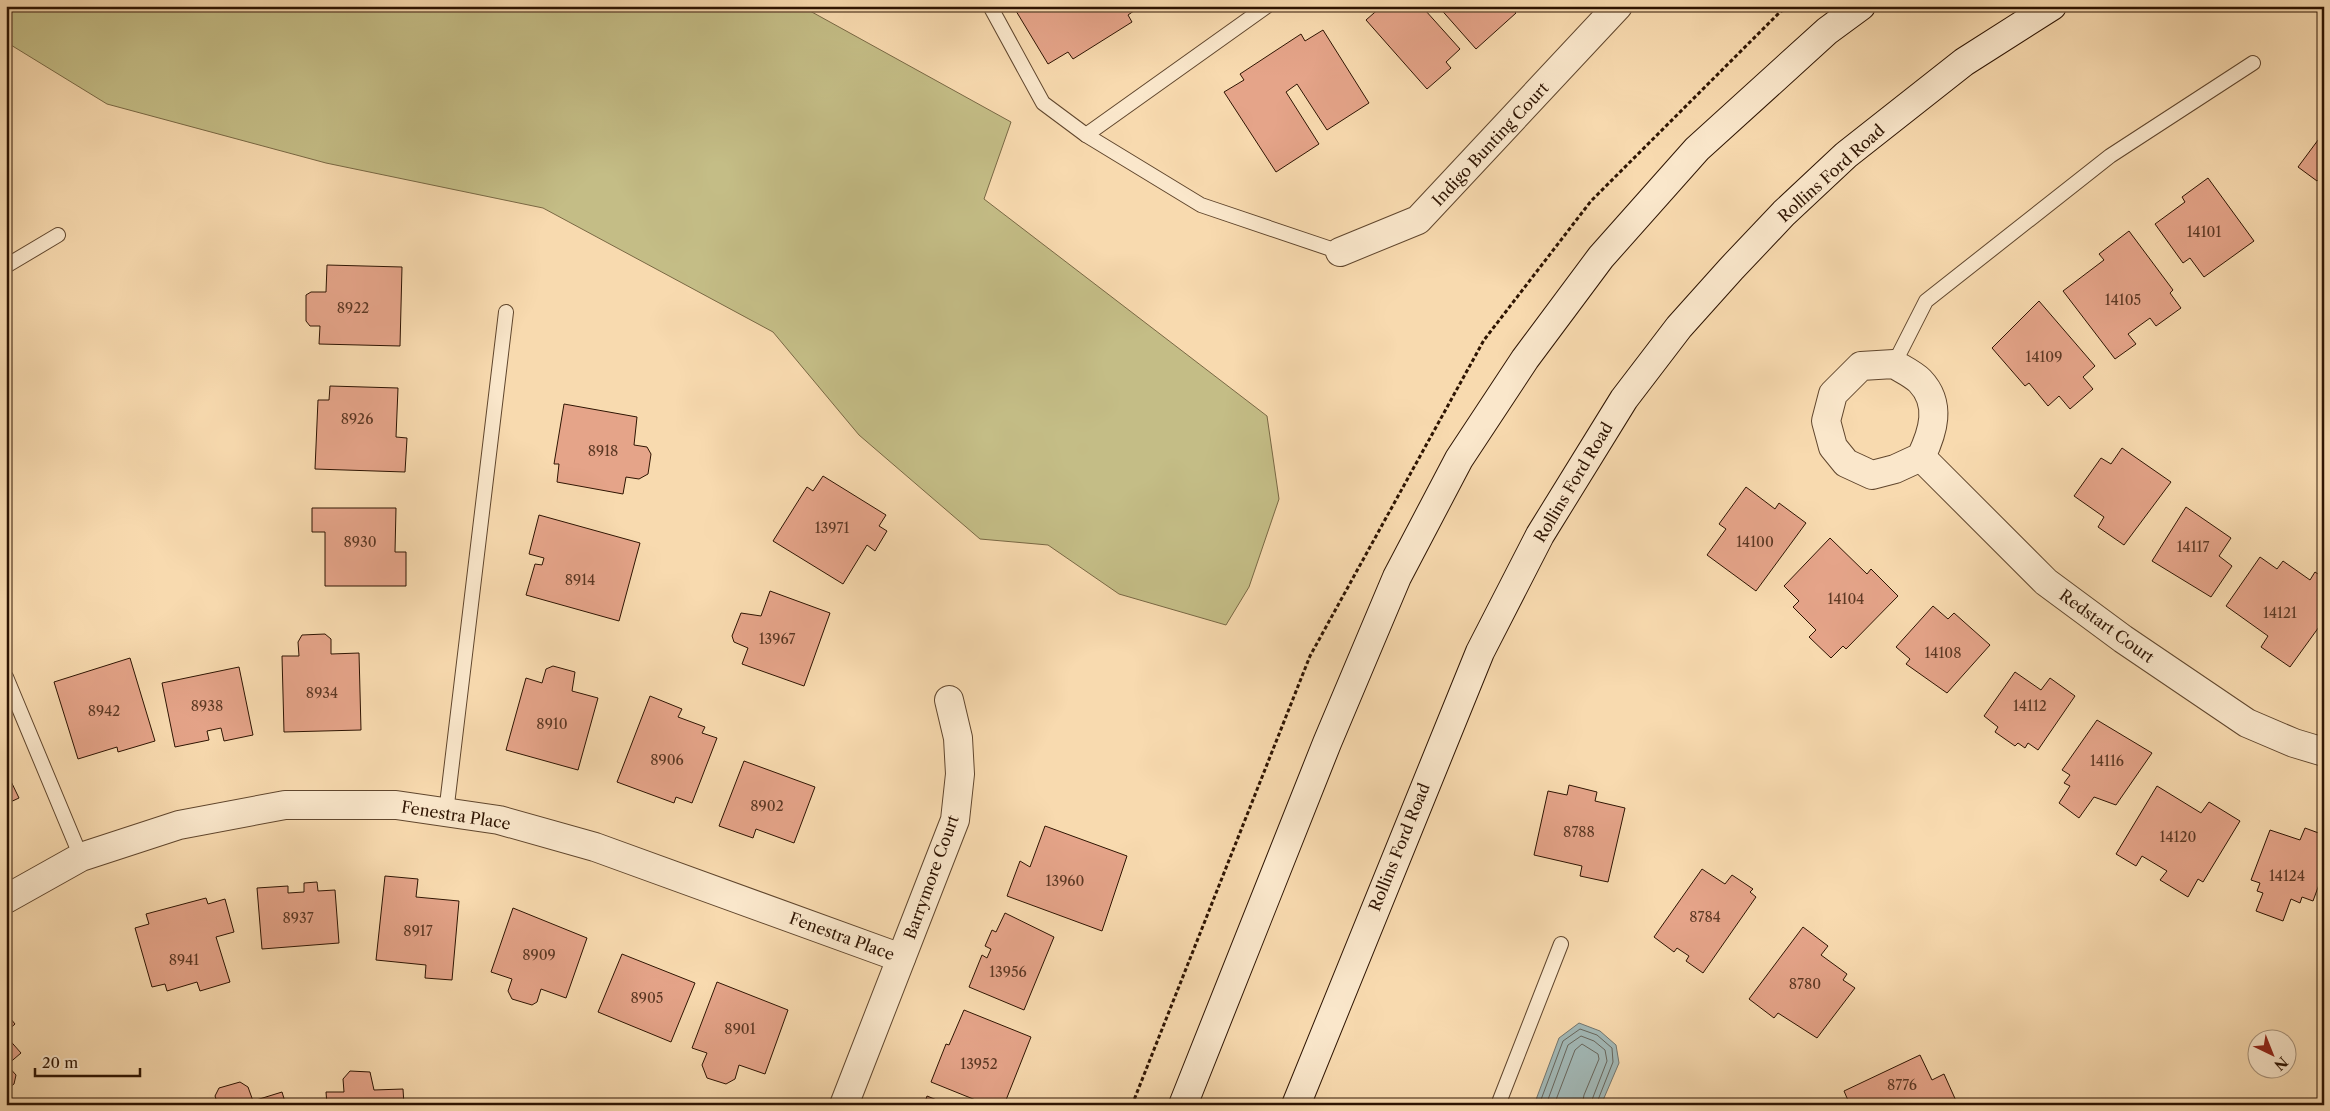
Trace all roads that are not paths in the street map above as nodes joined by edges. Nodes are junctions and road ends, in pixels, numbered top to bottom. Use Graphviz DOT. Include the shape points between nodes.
graph roads {
  1 [pos="990,6"];
  2 [pos="1267,6"];
  3 [pos="1618,6"];
  4 [pos="1861,6"];
  5 [pos="2052,6"];
  6 [pos="2253,63"];
  7 [pos="1086,135"];
  8 [pos="58,235"];
  9 [pos="1340,252"];
  10 [pos="6,266"];
  11 [pos="506,312"];
  12 [pos="1894,364"];
  13 [pos="1921,457"];
  14 [pos="6,677"];
  15 [pos="949,700"];
  16 [pos="2324,752"];
  17 [pos="446,813"];
  18 [pos="81,857"];
  19 [pos="6,899"];
  20 [pos="1560,944"];
  21 [pos="901,958"];
  22 [pos="844,1105"];
  23 [pos="1183,1105"];
  24 [pos="1296,1105"];
  25 [pos="1498,1105"];
  1 -- 7 [label="lane" via="1043,103"];
  2 -- 7 [label="lane"];
  3 -- 9 [label="main road, Indigo Bunting Court" via="1418,220"];
  4 -- 23 [label="main road" via="1827,31 1697,149 1601,256 1525,359 1459,459 1397,577 1327,743"];
  5 -- 24 [label="main road, Rollins Ford Road" via="1964,62 1846,155 1730,269 1679,327 1624,400 1540,535 1480,652"];
  6 -- 12 [label="lane" via="2110,156 1926,302"];
  7 -- 9 [label="lane" via="1201,205"];
  8 -- 10 [label="lane"];
  11 -- 17 [label="lane"];
  12 -- 13 [label="main road" via="1920,381 1934,403 1933,434"];
  12 -- 13 [label="main road" via="1861,366 1833,394 1826,421 1833,447 1846,463 1872,475"];
  13 -- 16 [label="main road, Redstart Court" via="2046,582 2115,633 2247,723"];
  14 -- 18 [label="lane"];
  15 -- 21 [label="main road, Barrymore Court" via="958,738 960,774 955,820"];
  17 -- 18 [label="main road, Fenestra Place" via="396,805 285,805 178,825"];
  17 -- 21 [label="main road, Fenestra Place" via="499,820 595,847"];
  18 -- 19 [label="main road, Fenestra Place"];
  20 -- 25 [label="lane"];
  21 -- 22 [label="main road, Barrymore Court"];
}
